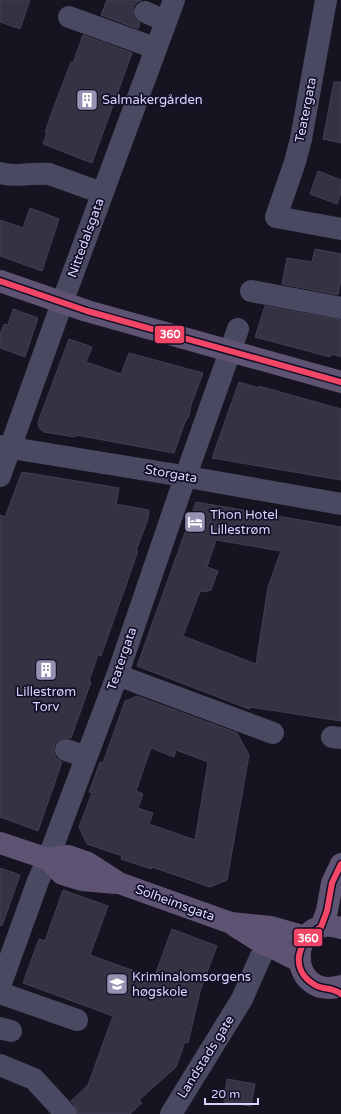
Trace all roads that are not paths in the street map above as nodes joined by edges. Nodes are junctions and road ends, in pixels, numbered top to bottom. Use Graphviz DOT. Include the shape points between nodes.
graph roads {
  1 [pos="174,0"];
  2 [pos="326,0"];
  3 [pos="145,12"];
  4 [pos="69,17"];
  5 [pos="166,21"];
  6 [pos="156,48"];
  7 [pos="0,173"];
  8 [pos="102,193"];
  9 [pos="341,229"];
  10 [pos="0,281"];
  11 [pos="251,291"];
  12 [pos="62,303"];
  13 [pos="341,308"];
  14 [pos="238,329"];
  15 [pos="230,352"];
  16 [pos="341,382"];
  17 [pos="5,447"];
  18 [pos="0,476"];
  19 [pos="186,476"];
  20 [pos="341,504"];
  21 [pos="128,679"];
  22 [pos="273,733"];
  23 [pos="0,843"];
  24 [pos="48,859"];
  25 [pos="341,864"];
  26 [pos="231,923"];
  27 [pos="323,930"];
  28 [pos="261,956"];
  29 [pos="299,961"];
  30 [pos="0,986"];
  31 [pos="338,990"];
  32 [pos="0,993"];
  33 [pos="77,1020"];
  34 [pos="0,1065"];
  35 [pos="66,1114"];
  36 [pos="171,1114"];
  1 -- 5 [label="street, Nittedalsgata"];
  2 -- 9 [label="street, Teatergata" via="301,138 276,217"];
  3 -- 5 [label="street"];
  4 -- 6 [label="street"];
  5 -- 6 [label="street, Nittedalsgata"];
  6 -- 8 [label="street, Nittedalsgata"];
  7 -- 8 [label="street" via="18,176 49,174"];
  8 -- 12 [label="street, Nittedalsgata"];
  10 -- 12 [label="main road"];
  11 -- 13 [label="street"];
  12 -- 15 [label="main road"];
  12 -- 17 [label="street, Nittedalsgata" via="21,420"];
  14 -- 15 [label="street, Teatergata"];
  15 -- 16 [label="main road"];
  15 -- 19 [label="street, Teatergata"];
  17 -- 18 [label="street, Nittedalsgata"];
  17 -- 19 [label="street, Storgata"];
  19 -- 20 [label="street, Storgata"];
  19 -- 24 [label="street, Teatergata" via="117,676 76,754"];
  21 -- 22 [label="street"];
  23 -- 24 [label="main road, Solheimsgata"];
  24 -- 26 [label="main road, Solheimsgata" via="68,856 88,864 119,883"];
  24 -- 30 [label="street, Teatergata"];
  25 -- 27 [label="main road" via="332,883"];
  26 -- 27 [label="main road, Solheimsgata"];
  26 -- 29 [label="main road, Solheimsgata" via="265,945"];
  27 -- 29 [label="main road" via="300,948"];
  28 -- 36 [label="street, Landstads gate" via="242,999"];
  29 -- 31 [label="main road" via="301,969 311,982 317,986"];
  32 -- 33 [label="street"];
  34 -- 35 [label="street" via="34,1078"];
}
